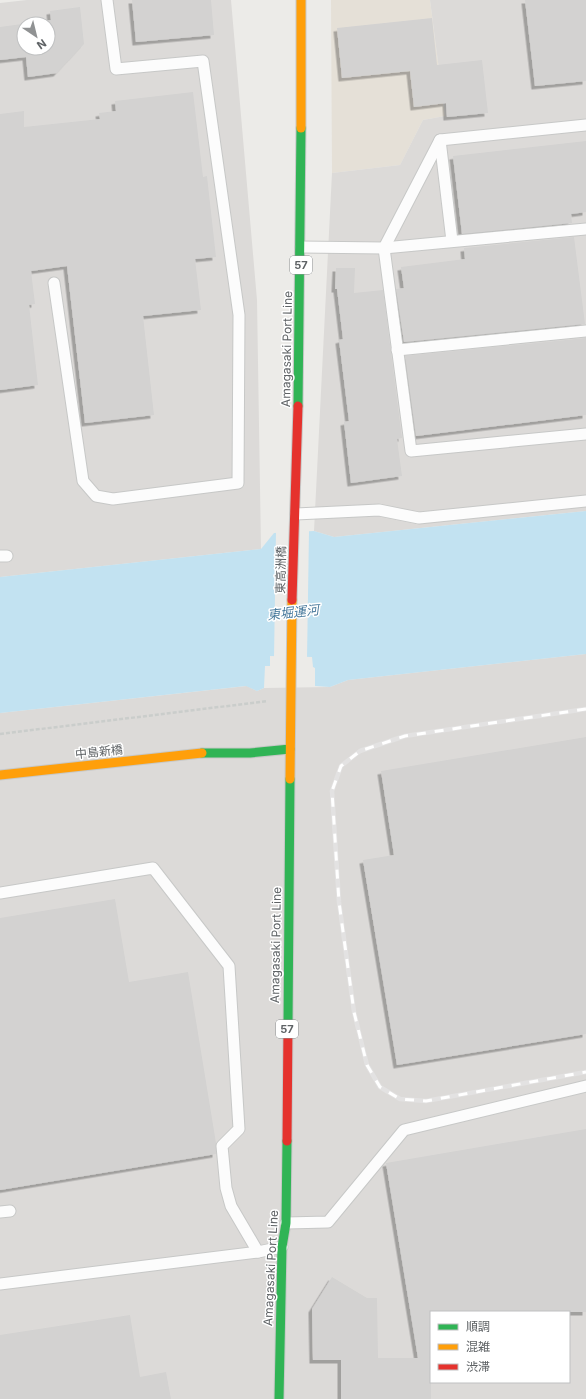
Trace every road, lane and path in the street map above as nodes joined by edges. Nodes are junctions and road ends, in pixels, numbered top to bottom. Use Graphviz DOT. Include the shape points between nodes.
graph roads {
  1 [pos="107,0"];
  2 [pos="301,0"];
  3 [pos="586,125"];
  4 [pos="440,140"];
  5 [pos="586,229"];
  6 [pos="452,242"];
  7 [pos="301,247"];
  8 [pos="384,248"];
  9 [pos="54,283"];
  10 [pos="586,331"];
  11 [pos="398,350"];
  12 [pos="586,434"];
  13 [pos="586,500"];
  14 [pos="296,514"];
  15 [pos="294,530"];
  16 [pos="292,659"];
  17 [pos="292,698"];
  18 [pos="0,734"];
  19 [pos="290,749"];
  20 [pos="0,775"];
  21 [pos="0,893"];
  22 [pos="586,1086"];
  23 [pos="286,1223"];
  24 [pos="282,1247"];
  25 [pos="258,1252"];
  26 [pos="0,1284"];
  27 [pos="279,1399"];
  1 -- 9 [label="lane" via="116,69 203,61 239,315 238,483 113,499 96,496 83,481"];
  2 -- 7 [label="main road, Amagasaki Port Line / 57"];
  3 -- 4 [label="lane"];
  4 -- 6 [label="lane"];
  4 -- 8 [label="lane"];
  5 -- 6 [label="lane"];
  6 -- 8 [label="lane"];
  7 -- 8 [label="lane"];
  7 -- 14 [label="main road, Amagasaki Port Line / 57"];
  8 -- 11 [label="lane"];
  10 -- 11 [label="lane"];
  11 -- 12 [label="lane" via="411,451"];
  13 -- 14 [label="lane" via="419,518 379,510"];
  14 -- 15 [label="main road, Amagasaki Port Line / 57"];
  15 -- 16 [label="main road, 東高洲橋 / 57"];
  16 -- 17 [label="main road, Amagasaki Port Line / 57"];
  17 -- 18 [label="path"];
  17 -- 19 [label="main road, Amagasaki Port Line / 57"];
  19 -- 20 [label="main road, 中島新橋" via="250,753 201,753"];
  19 -- 23 [label="main road, Amagasaki Port Line / 57"];
  21 -- 25 [label="lane" via="153,868 229,966 239,1129 222,1146 226,1188 231,1206"];
  22 -- 23 [label="lane" via="404,1130 328,1222"];
  23 -- 24 [label="main road, Amagasaki Port Line / 57"];
  24 -- 25 [label="lane"];
  24 -- 27 [label="main road, Amagasaki Port Line / 57"];
  25 -- 26 [label="lane"];
}
